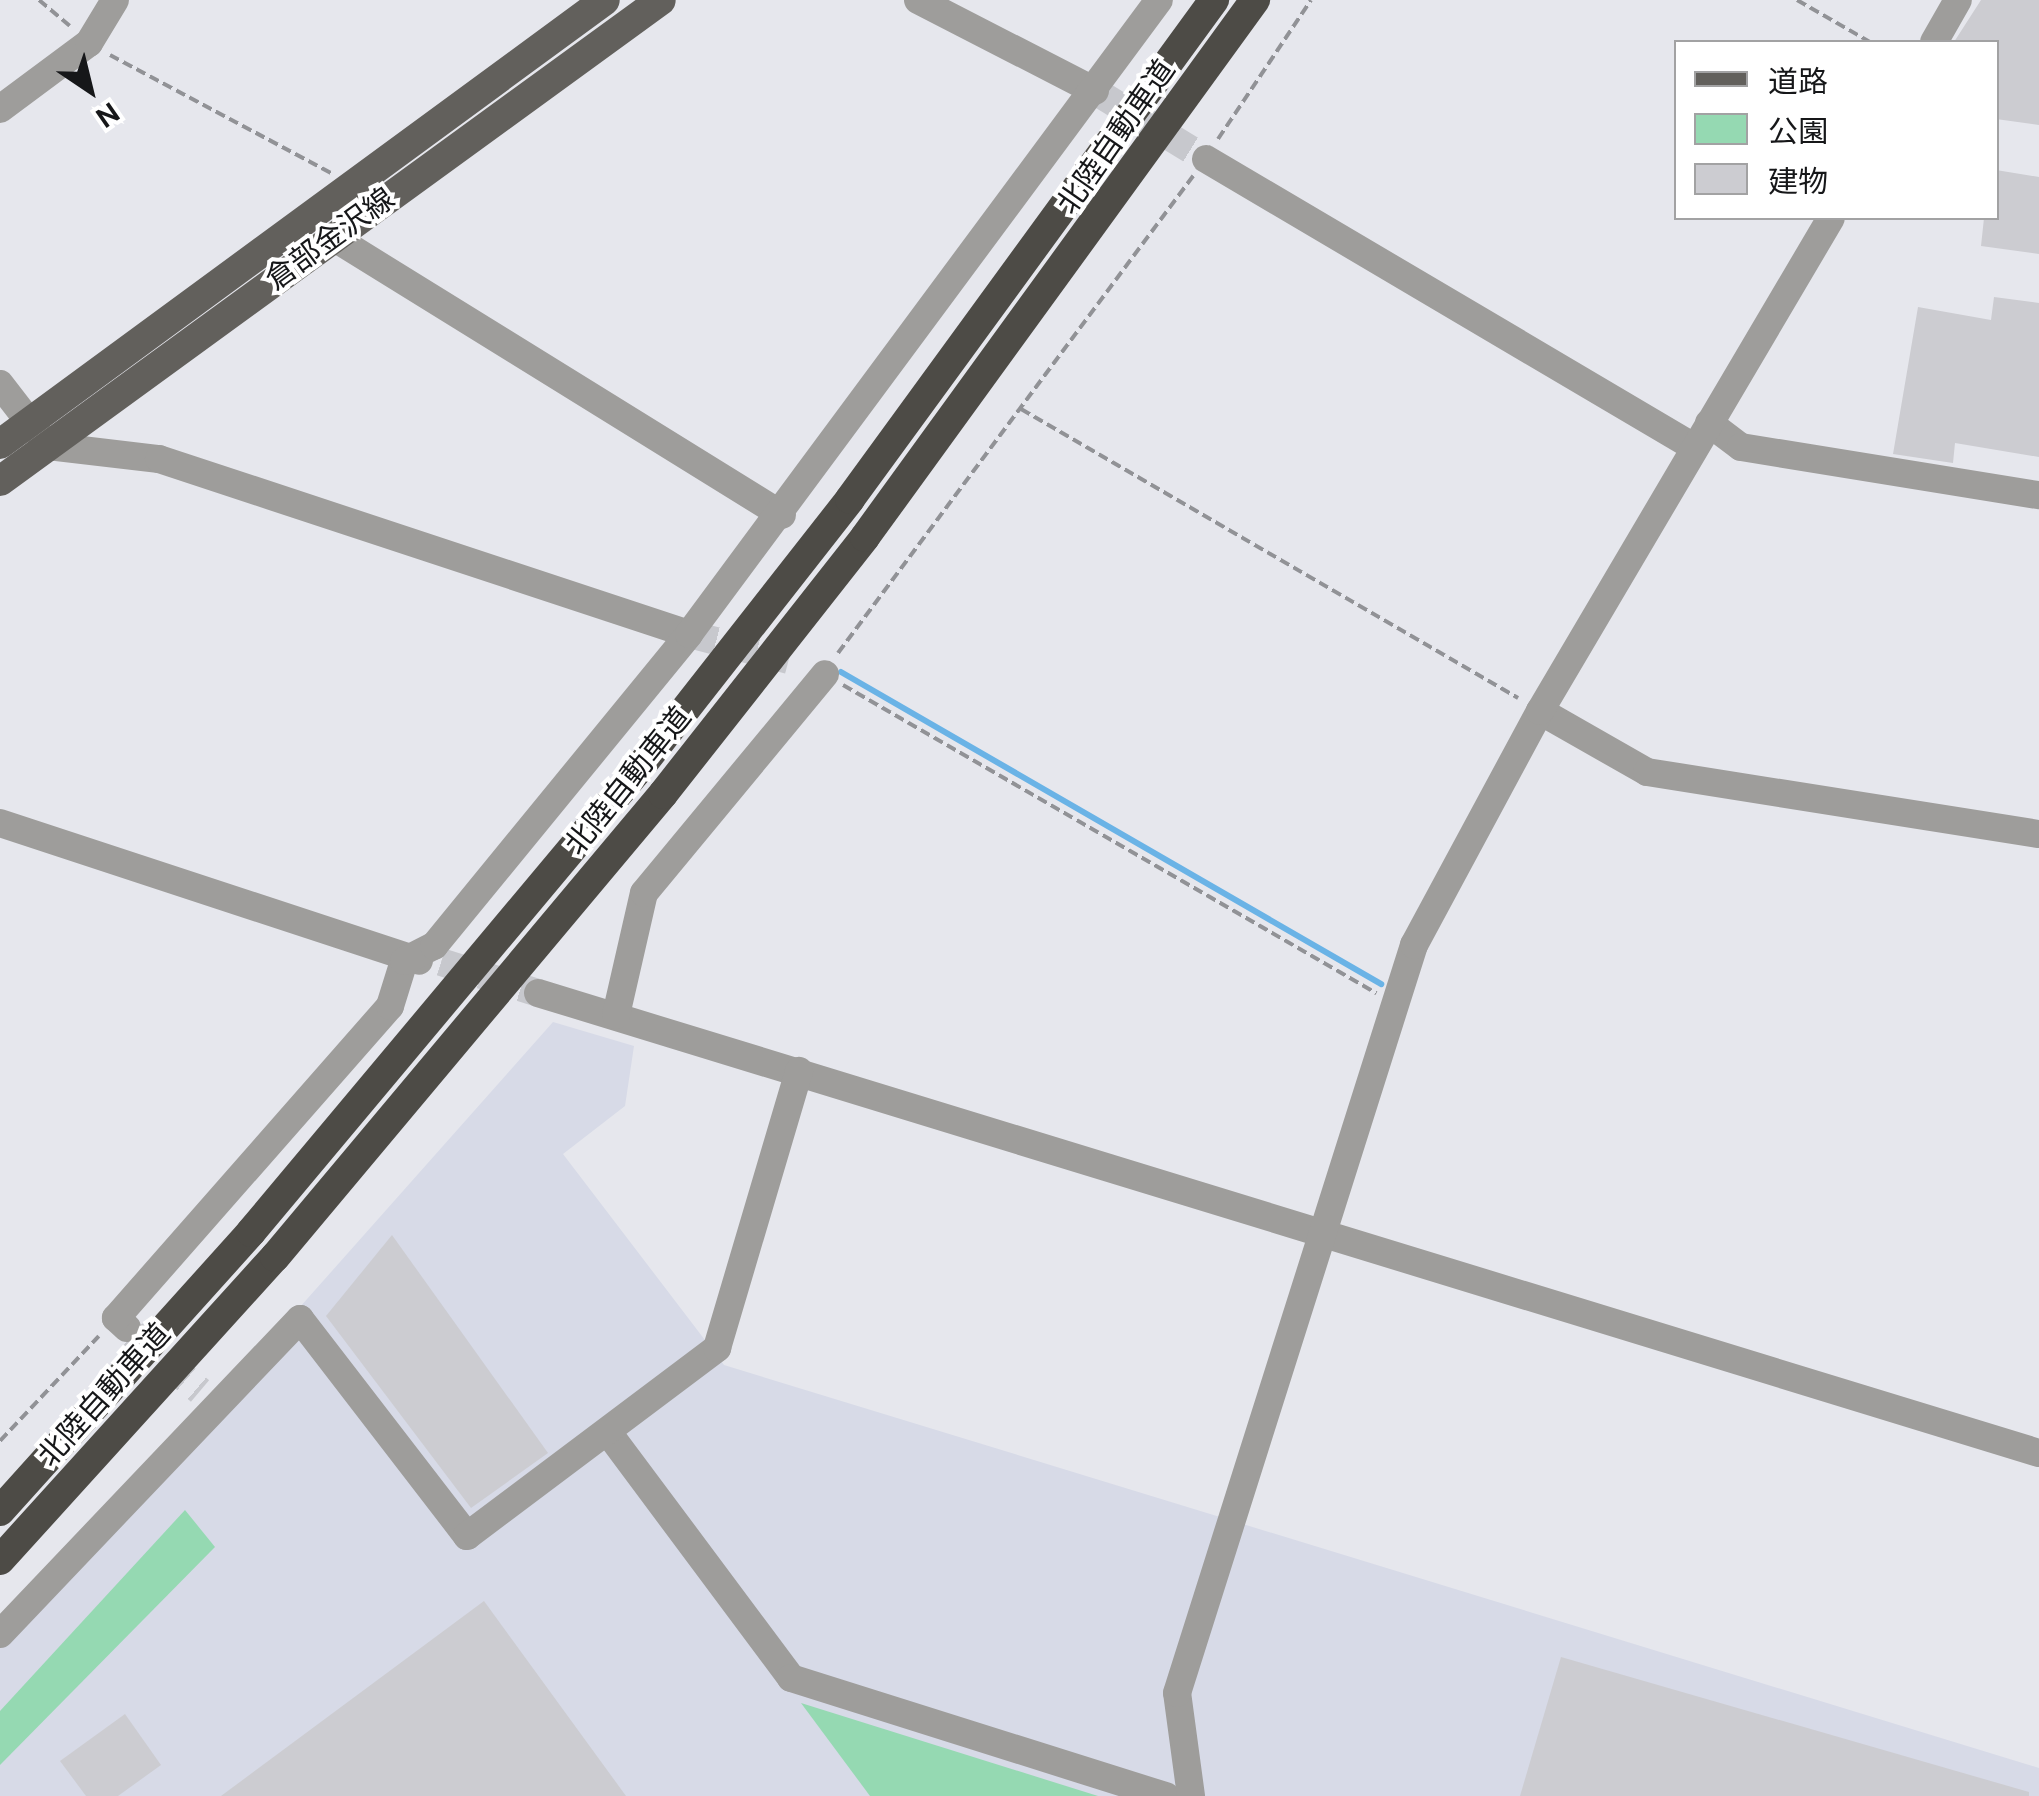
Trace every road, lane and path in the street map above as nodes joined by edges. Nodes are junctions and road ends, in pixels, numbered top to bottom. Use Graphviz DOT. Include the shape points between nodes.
graph roads {
  1 [pos="39,0"];
  2 [pos="115,0"];
  3 [pos="605,0"];
  4 [pos="661,0"];
  5 [pos="918,0"];
  6 [pos="1159,0"];
  7 [pos="1214,0"];
  8 [pos="1255,0"];
  9 [pos="1310,0"];
  10 [pos="1797,0"];
  11 [pos="1958,0"];
  12 [pos="1867,40"];
  13 [pos="1935,40"];
  14 [pos="89,44"];
  15 [pos="1096,92"];
  16 [pos="0,109"];
  17 [pos="1206,158"];
  18 [pos="352,184"];
  19 [pos="1829,220"];
  20 [pos="333,237"];
  21 [pos="0,384"];
  22 [pos="1021,409"];
  23 [pos="1709,422"];
  24 [pos="39,434"];
  25 [pos="0,444"];
  26 [pos="1694,447"];
  27 [pos="0,481"];
  28 [pos="2039,494"];
  29 [pos="782,515"];
  30 [pos="689,634"];
  31 [pos="825,674"];
  32 [pos="1540,710"];
  33 [pos="0,823"];
  34 [pos="2039,834"];
  35 [pos="404,961"];
  36 [pos="441,962"];
  37 [pos="538,993"];
  38 [pos="1396,1004"];
  39 [pos="616,1015"];
  40 [pos="799,1071"];
  41 [pos="1318,1232"];
  42 [pos="121,1323"];
  43 [pos="610,1435"];
  44 [pos="0,1442"];
  45 [pos="2039,1454"];
  46 [pos="0,1511"];
  47 [pos="0,1560"];
  48 [pos="0,1634"];
  49 [pos="1166,1796"];
  50 [pos="1191,1796"];
  1 -- 14 [label="path"];
  2 -- 14 [label="street"];
  3 -- 18 [label="main road, 倉部金沢線"];
  4 -- 20 [label="main road, 倉部金沢線"];
  5 -- 15 [label="street"];
  6 -- 15 [label="street"];
  7 -- 46 [label="highway, 北陸自動車道" via="885,452 638,772 250,1232"];
  8 -- 47 [label="highway, 北陸自動車道" via="900,491 663,794 301,1227"];
  9 -- 17 [label="path"];
  10 -- 12 [label="path"];
  11 -- 13 [label="street"];
  14 -- 16 [label="street"];
  14 -- 18 [label="path"];
  15 -- 29 [label="street"];
  17 -- 22 [label="path"];
  17 -- 26 [label="street"];
  18 -- 24 [label="main road, 倉部金沢線"];
  19 -- 23 [label="street"];
  20 -- 24 [label="main road, 倉部金沢線"];
  20 -- 29 [label="street"];
  21 -- 24 [label="street"];
  22 -- 31 [label="path"];
  22 -- 32 [label="path"];
  23 -- 26 [label="street"];
  23 -- 28 [label="street" via="1741,447"];
  24 -- 25 [label="main road, 倉部金沢線"];
  24 -- 27 [label="main road, 倉部金沢線"];
  24 -- 30 [label="street" via="160,459"];
  26 -- 32 [label="street"];
  29 -- 30 [label="street"];
  30 -- 35 [label="street" via="434,946"];
  31 -- 38 [label="path"];
  31 -- 39 [label="street" via="644,893"];
  32 -- 34 [label="street" via="1648,772"];
  32 -- 38 [label="street" via="1414,946"];
  33 -- 35 [label="street"];
  35 -- 36 [label="street"];
  35 -- 42 [label="street" via="390,1006"];
  37 -- 39 [label="street"];
  38 -- 41 [label="street"];
  39 -- 40 [label="street"];
  40 -- 41 [label="street"];
  40 -- 43 [label="street" via="717,1348"];
  41 -- 45 [label="street"];
  41 -- 50 [label="street" via="1177,1693"];
  42 -- 44 [label="path"];
  43 -- 48 [label="street" via="467,1536 300,1319 208,1398"];
  43 -- 49 [label="street" via="790,1678"];
}
